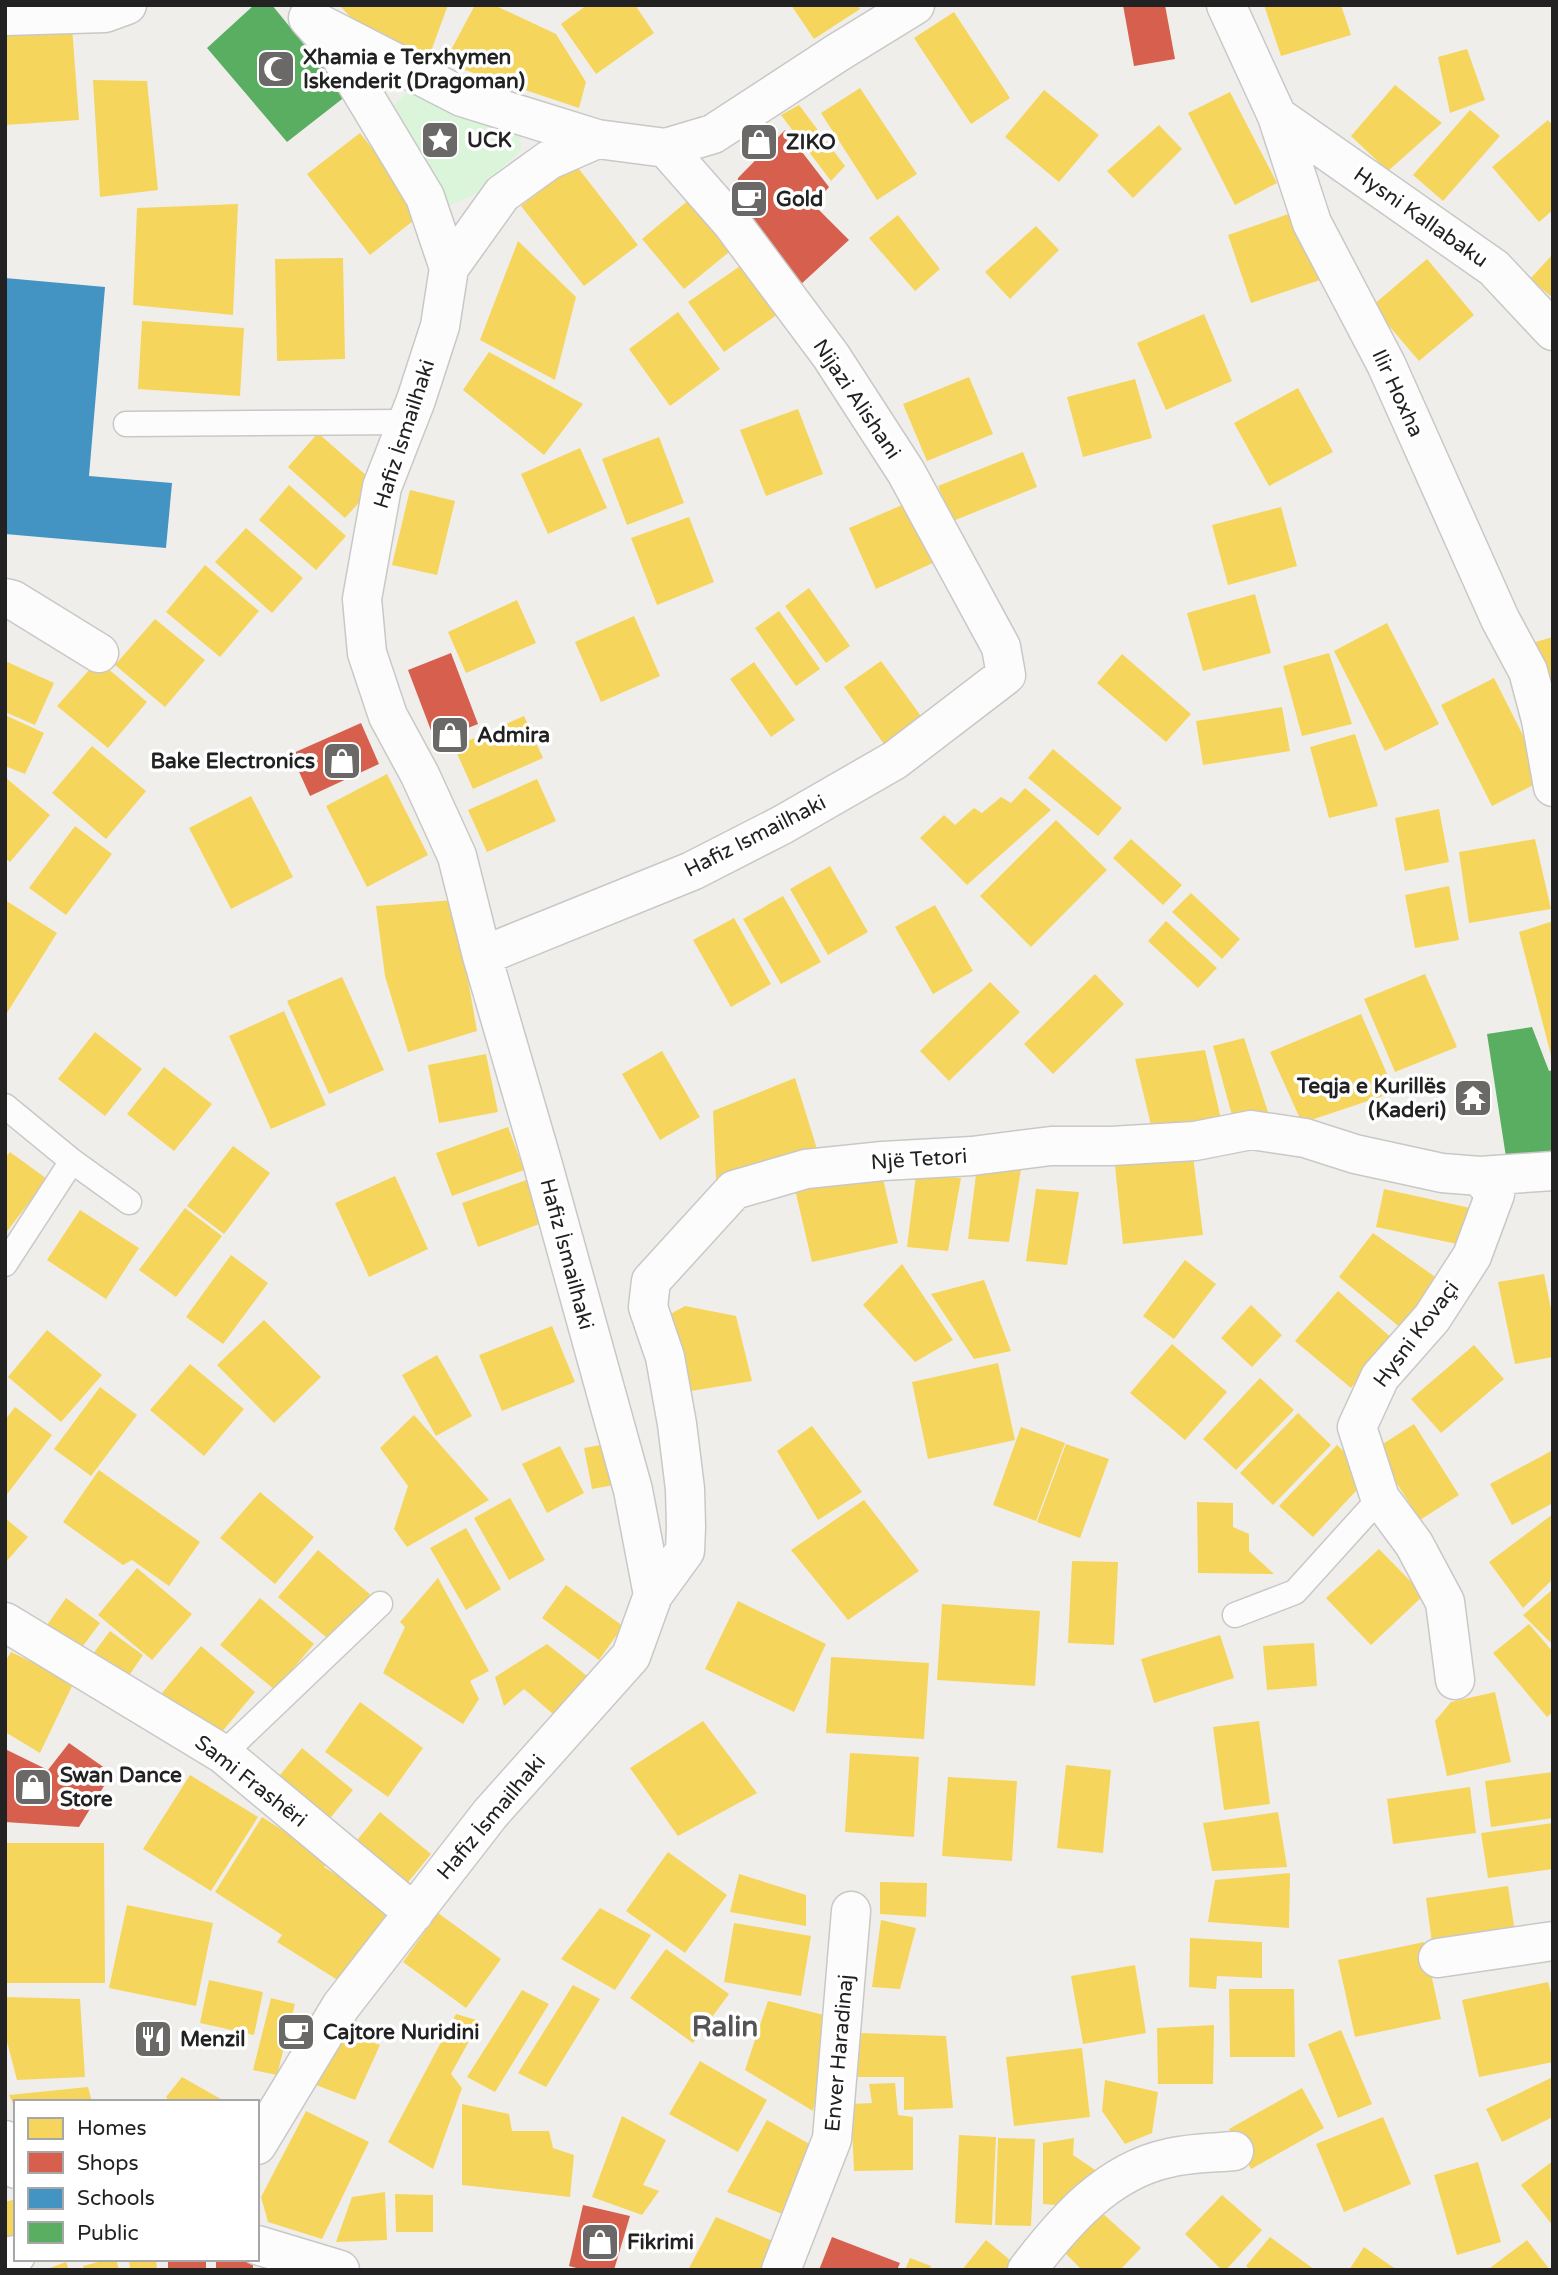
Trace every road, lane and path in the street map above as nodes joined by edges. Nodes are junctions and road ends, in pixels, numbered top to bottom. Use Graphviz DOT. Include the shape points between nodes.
graph roads {
  1 [pos="127,5"];
  2 [pos="915,5"];
  3 [pos="1226,5"];
  4 [pos="303,12"];
  5 [pos="5,16"];
  6 [pos="1277,116"];
  7 [pos="597,139"];
  8 [pos="666,148"];
  9 [pos="449,268"];
  10 [pos="1553,331"];
  11 [pos="407,422"];
  12 [pos="126,424"];
  13 [pos="5,598"];
  14 [pos="99,653"];
  15 [pos="1006,675"];
  16 [pos="1553,787"];
  17 [pos="482,956"];
  18 [pos="5,1106"];
  19 [pos="72,1161"];
  20 [pos="1553,1171"];
  21 [pos="1480,1176"];
  22 [pos="129,1202"];
  23 [pos="5,1264"];
  24 [pos="1380,1498"];
  25 [pos="653,1595"];
  26 [pos="380,1605"];
  27 [pos="1235,1615"];
  28 [pos="5,1622"];
  29 [pos="1455,1680"];
  30 [pos="223,1754"];
  31 [pos="851,1912"];
  32 [pos="414,1913"];
  33 [pos="1553,1941"];
  34 [pos="1438,1958"];
  35 [pos="5,2140"];
  36 [pos="259,2142"];
  37 [pos="1234,2151"];
  38 [pos="14,2164"];
  39 [pos="262,2250"];
  40 [pos="340,2270"];
  41 [pos="781,2270"];
  42 [pos="1027,2270"];
  1 -- 5 [label="street" via="105,13"];
  2 -- 8 [label="street" via="713,134"];
  3 -- 6 [label="street, Ilir Hoxha"];
  4 -- 7 [label="street" via="462,97"];
  4 -- 9 [label="street, Hafiz İsmai̇lhaki" via="335,49 425,197"];
  6 -- 10 [label="street, Hysni Kallabaku" via="1494,268"];
  6 -- 16 [label="street, Ilir Hoxha" via="1312,223 1386,364 1500,620 1528,671"];
  7 -- 8 [label="street"];
  7 -- 9 [label="street, Hafiz İsmai̇lhaki" via="550,160 502,194"];
  8 -- 15 [label="street, Nijazi Alishani" via="731,222 831,356 906,472 1001,647"];
  9 -- 11 [label="street, Hafiz İsmai̇lhaki" via="440,326"];
  11 -- 12 [label="lane"];
  11 -- 17 [label="street, Hafiz İsmai̇lhaki" via="382,487 362,599 366,653 388,716 457,856"];
  13 -- 14 [label="street"];
  15 -- 17 [label="street, Hafiz Ismailhaki" via="895,760 782,825 692,871"];
  17 -- 25 [label="street, Hafiz İsmai̇lhaki" via="633,1490"];
  18 -- 19 [label="lane"];
  19 -- 22 [label="lane"];
  19 -- 23 [label="lane"];
  20 -- 21 [label="street, Një Tetori"];
  21 -- 24 [label="street, Hysni Kovaçi" via="1495,1194 1472,1256 1432,1318 1380,1377 1357,1427"];
  21 -- 25 [label="street, Një Tetori" via="1412,1167 1305,1138 1251,1130 1195,1141 1051,1146 806,1169 734,1190 651,1280 648,1307 665,1357 677,1424 686,1527 685,1551"];
  24 -- 27 [label="lane" via="1295,1592"];
  24 -- 29 [label="street, Hysni Kovaçi" via="1414,1544 1445,1602"];
  25 -- 32 [label="street, Hafiz İsmai̇lhaki" via="631,1656 490,1814"];
  26 -- 30 [label="lane"];
  28 -- 30 [label="street, Sami Frashëri"];
  30 -- 32 [label="street, Sami Frashëri"];
  31 -- 41 [label="street, Enver Haradinaj" via="832,2139"];
  32 -- 36 [label="street, Hafiz İsmai̇lhaki" via="341,2006"];
  33 -- 34 [label="street"];
  35 -- 38 [label="street"];
  37 -- 42 [label="street" via="1170,2158 1125,2174 1102,2188"];
  39 -- 40 [label="street"];
}
